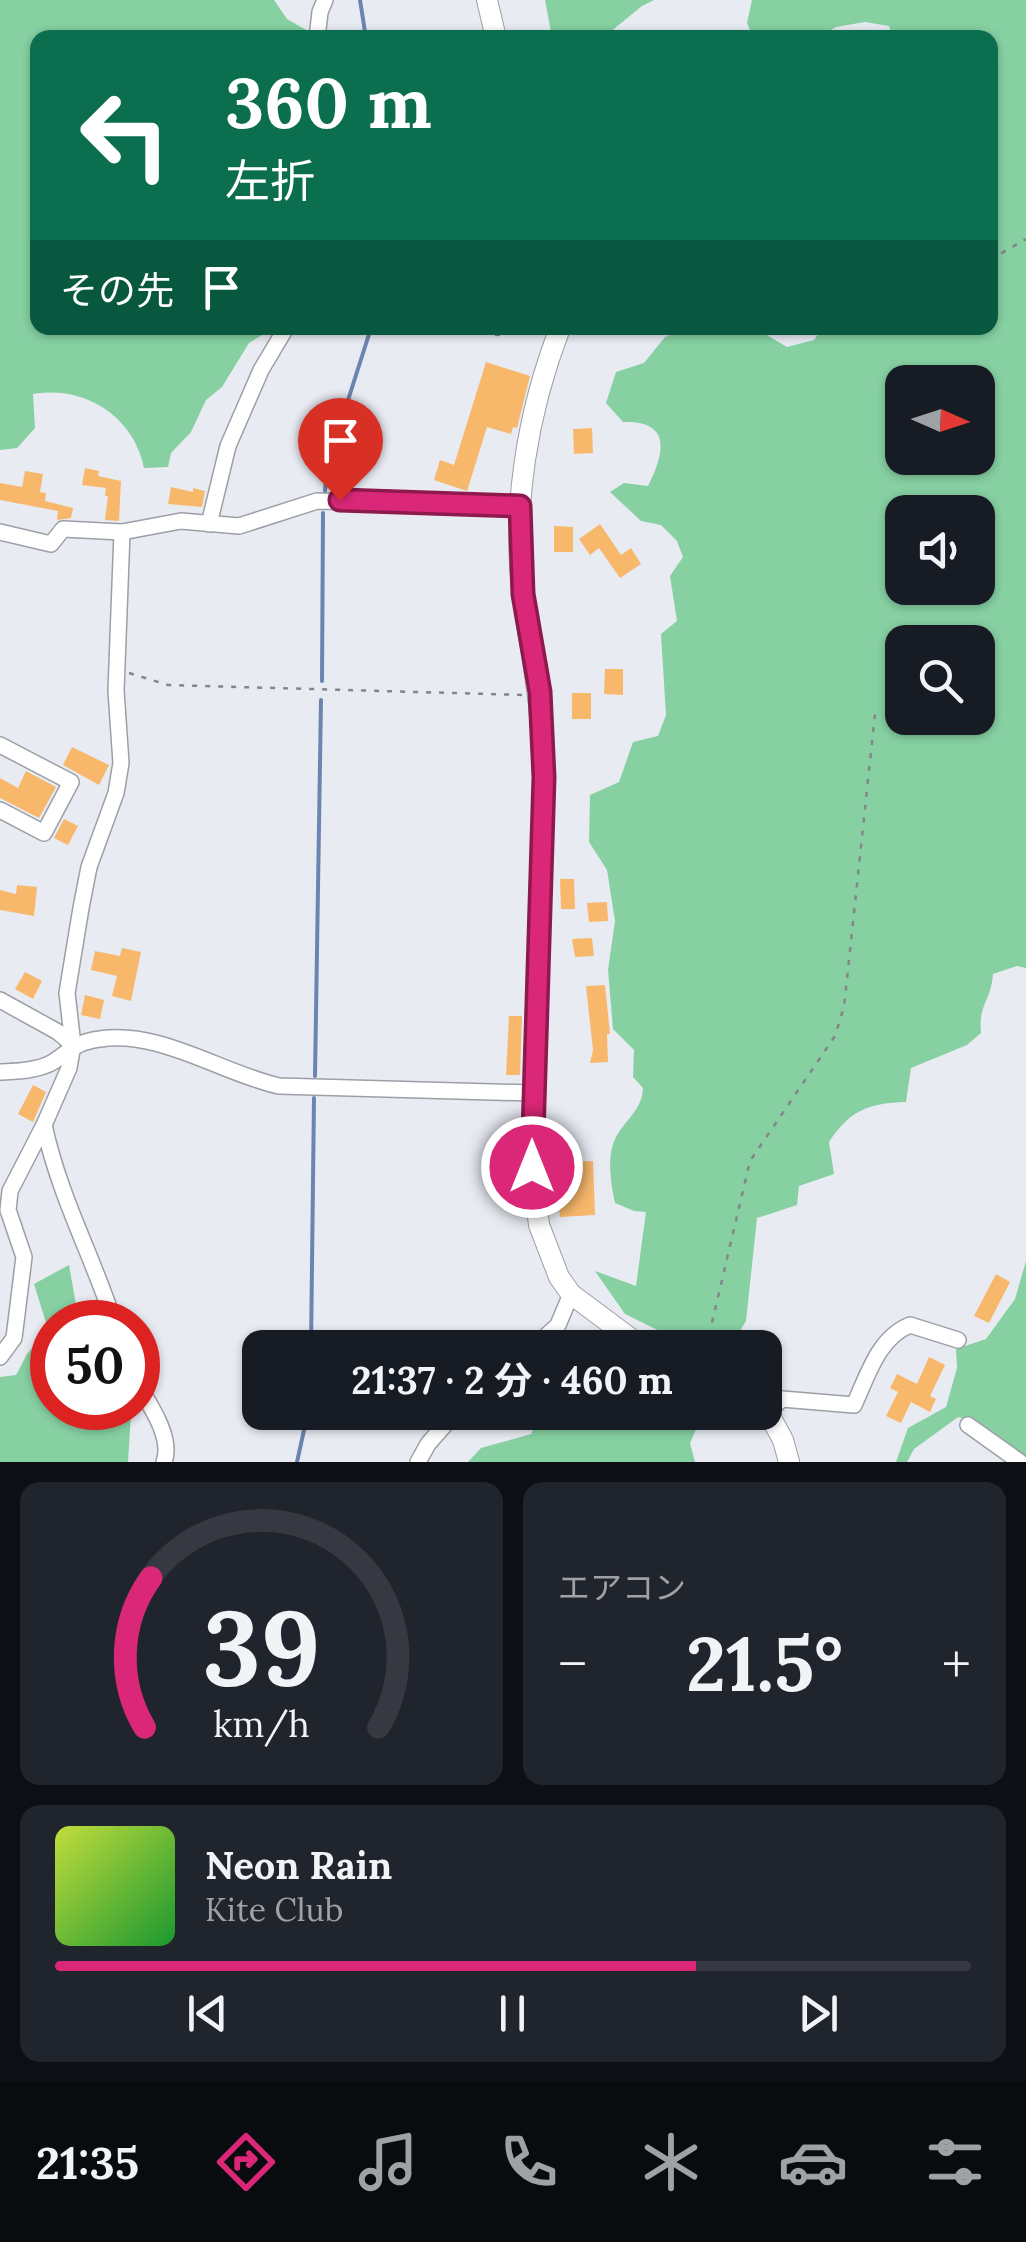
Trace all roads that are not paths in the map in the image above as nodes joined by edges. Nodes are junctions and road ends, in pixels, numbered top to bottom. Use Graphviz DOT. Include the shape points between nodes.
graph roads {
  1 [pos="325,0"];
  2 [pos="487,0"];
  3 [pos="319,30"];
  4 [pos="494,30"];
  5 [pos="282,335"];
  6 [pos="557,335"];
  7 [pos="520,506"];
  8 [pos="209,524"];
  9 [pos="0,532"];
  10 [pos="122,532"];
  11 [pos="0,745"];
  12 [pos="0,810"];
  13 [pos="0,1000"];
  14 [pos="73,1045"];
  15 [pos="0,1072"];
  16 [pos="532,1093"];
  17 [pos="44,1125"];
  18 [pos="571,1294"];
  19 [pos="107,1300"];
  20 [pos="552,1330"];
  21 [pos="620,1330"];
  22 [pos="958,1340"];
  23 [pos="0,1356"];
  24 [pos="782,1399"];
  25 [pos="968,1425"];
  26 [pos="160,1428"];
  27 [pos="440,1430"];
  28 [pos="778,1430"];
  29 [pos="164,1462"];
  30 [pos="418,1462"];
  31 [pos="789,1462"];
  32 [pos="1020,1462"];
  1 -- 3 [label="street"];
  2 -- 4 [label="main road"];
  5 -- 8 [label="street" via="228,446"];
  6 -- 7 [label="main road" via="546,362"];
  7 -- 8 [label="street" via="316,501 239,526"];
  7 -- 16 [label="main road" via="544,777"];
  8 -- 10 [label="street" via="181,521"];
  9 -- 10 [label="street" via="52,544 63,529"];
  10 -- 14 [label="street" via="121,763 80,908 66,993"];
  11 -- 12 [label="street" via="71,782 44,833"];
  13 -- 14 [label="street"];
  14 -- 15 [label="street" via="52,1063"];
  14 -- 16 [label="street" via="104,1038 140,1041 278,1086"];
  14 -- 17 [label="street"];
  16 -- 18 [label="main road" via="539,1225"];
  17 -- 19 [label="street"];
  17 -- 23 [label="street" via="10,1191 8,1210 24,1257 14,1338"];
  18 -- 20 [label="street"];
  18 -- 21 [label="main road"];
  22 -- 24 [label="street" via="910,1324 884,1343 854,1405"];
  25 -- 32 [label="street"];
  26 -- 29 [label="street" via="168,1453"];
  27 -- 30 [label="street"];
  28 -- 31 [label="main road"];
}
